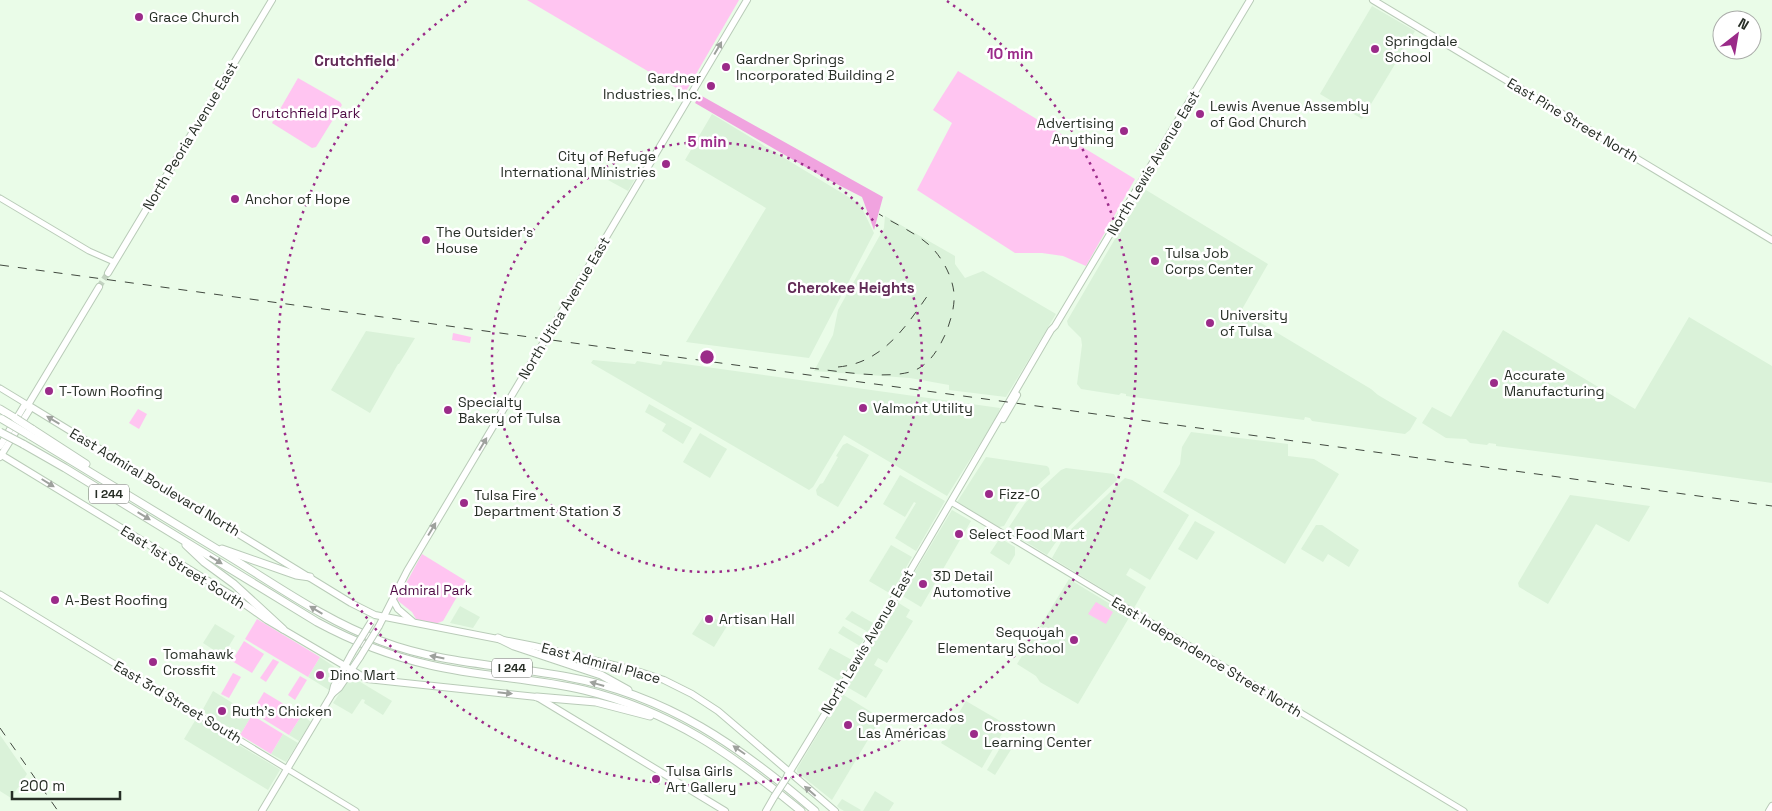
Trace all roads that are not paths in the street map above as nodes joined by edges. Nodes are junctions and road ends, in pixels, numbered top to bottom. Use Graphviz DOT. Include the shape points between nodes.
graph roads {
  1 [pos="272,0"];
  2 [pos="747,0"];
  3 [pos="1250,0"];
  4 [pos="1373,0"];
  5 [pos="0,198"];
  6 [pos="1772,240"];
  7 [pos="114,262"];
  8 [pos="108,273"];
  9 [pos="99,287"];
  10 [pos="0,388"];
  11 [pos="28,405"];
  12 [pos="2,414"];
  13 [pos="0,432"];
  14 [pos="0,446"];
  15 [pos="0,455"];
  16 [pos="951,502"];
  17 [pos="175,535"];
  18 [pos="210,545"];
  19 [pos="310,577"];
  20 [pos="0,594"];
  21 [pos="393,600"];
  22 [pos="375,615"];
  23 [pos="384,617"];
  24 [pos="414,622"];
  25 [pos="284,629"];
  26 [pos="498,638"];
  27 [pos="345,666"];
  28 [pos="352,670"];
  29 [pos="332,694"];
  30 [pos="537,697"];
  31 [pos="643,699"];
  32 [pos="677,724"];
  33 [pos="287,769"];
  34 [pos="788,775"];
  35 [pos="1772,806"];
  36 [pos="262,811"];
  37 [pos="356,811"];
  38 [pos="724,811"];
  39 [pos="766,811"];
  40 [pos="800,811"];
  41 [pos="815,811"];
  42 [pos="835,811"];
  43 [pos="1464,811"];
  44 [pos="1769,811"];
  1 -- 7 [label="main road, North Peoria Avenue East"];
  21 -- 2 [label="main road, North Utica Avenue East, one-way, bridge" via="407,571"];
  3 -- 16 [label="main road, North Lewis Avenue East"];
  4 -- 6 [label="main road, East Pine Street North"];
  5 -- 7 [label="street" via="89,251"];
  7 -- 8 [label="main road, North Peoria Avenue East"];
  9 -- 11 [label="main road"];
  10 -- 11 [label="street, East Admiral Boulevard North"];
  11 -- 14 [label="main road" via="24,406"];
  11 -- 15 [label="main road" via="30,409"];
  19 -- 11 [label="main road, East Admiral Boulevard North, one-way"];
  12 -- 18 [label="highway, I 244, bridge"];
  13 -- 17 [label="highway, I 244, one-way, bridge"];
  15 -- 25 [label="main road, East 1st Street South, one-way"];
  16 -- 34 [label="main road, North Lewis Avenue East"];
  16 -- 43 [label="street, East Independence Street North"];
  17 -- 25 [label="highway"];
  17 -- 32 [label="highway, I 244, one-way" via="318,622 375,650 432,666 586,691 635,706"];
  18 -- 19 [label="highway"];
  31 -- 18 [label="highway, I 244, one-way" via="571,677 432,656 380,641 329,618"];
  19 -- 22 [label="main road, East Admiral Boulevard North"];
  20 -- 33 [label="street, East 3rd Street South"];
  21 -- 23 [label="main road, North Utica Avenue East"];
  21 -- 24 [label="main road" via="398,610"];
  22 -- 23 [label="main road, East Admiral Place"];
  22 -- 27 [label="main road, bridge"];
  23 -- 24 [label="main road, East Admiral Place"];
  23 -- 28 [label="main road, North Utica Avenue East, bridge"];
  24 -- 26 [label="main road, East Admiral Place"];
  25 -- 27 [label="main road, East 1st Street South"];
  26 -- 31 [label="highway" via="600,675"];
  26 -- 34 [label="main road, East Admiral Place" via="634,670 672,683 718,711"];
  27 -- 28 [label="main road, East 1st Street South"];
  27 -- 29 [label="main road"];
  28 -- 29 [label="main road, North Utica Avenue East"];
  28 -- 30 [label="main road, East 1st Street South, one-way" via="367,679"];
  29 -- 33 [label="main road"];
  30 -- 32 [label="highway" via="601,703"];
  30 -- 38 [label="main road"];
  41 -- 31 [label="highway, I 244, one-way" via="724,740"];
  32 -- 40 [label="highway, I 244" via="743,764"];
  33 -- 36 [label="main road"];
  33 -- 37 [label="street, East 3rd Street South"];
  34 -- 39 [label="main road, North Lewis Avenue East, bridge"];
  42 -- 34 [label="main road, East Admiral Place, one-way"];
  35 -- 44 [label="main road"];
}
